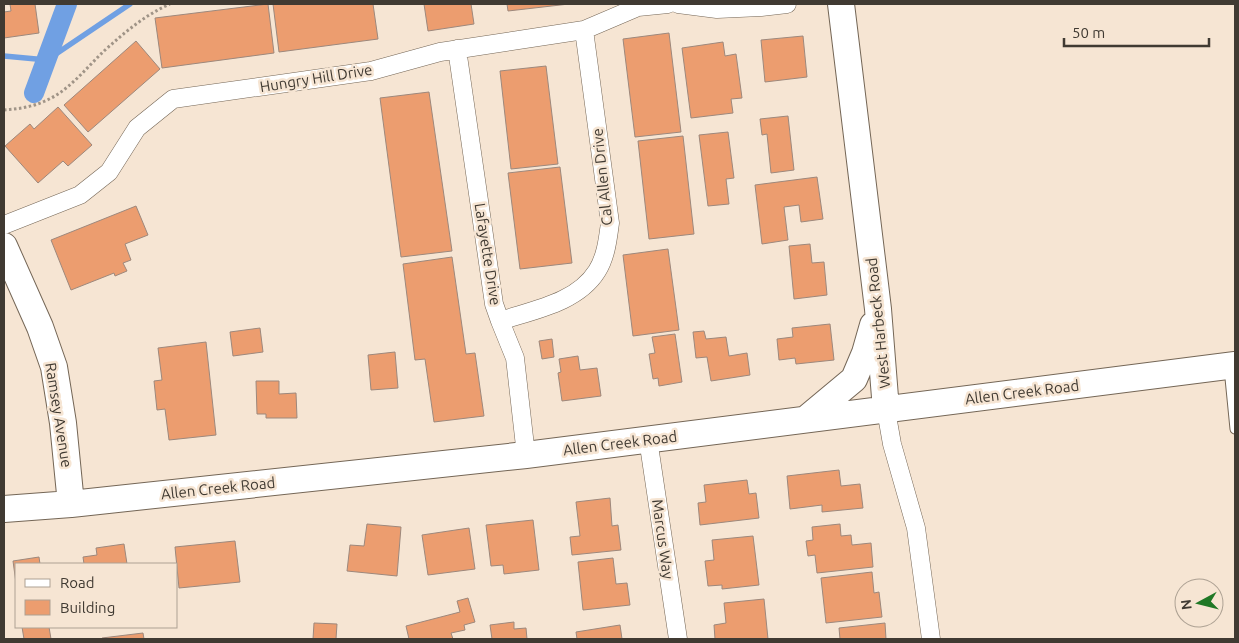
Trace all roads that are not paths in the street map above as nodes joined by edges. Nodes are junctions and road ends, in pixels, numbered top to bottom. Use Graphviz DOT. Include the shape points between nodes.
graph roads {
  1 [pos="668,4"];
  2 [pos="678,4"];
  3 [pos="787,4"];
  4 [pos="841,4"];
  5 [pos="584,30"];
  6 [pos="457,50"];
  7 [pos="4,225"];
  8 [pos="4,246"];
  9 [pos="878,310"];
  10 [pos="500,321"];
  11 [pos="1232,365"];
  12 [pos="886,410"];
  13 [pos="806,420"];
  14 [pos="1235,430"];
  15 [pos="648,439"];
  16 [pos="526,455"];
  17 [pos="71,504"];
  18 [pos="4,509"];
  19 [pos="678,639"];
  20 [pos="930,639"];
  1 -- 5 [label="street, Hungry Hill Drive" via="638,7"];
  2 -- 3 [label="street" via="717,9"];
  4 -- 9 [label="street, West Harbeck Road"];
  5 -- 6 [label="street, Hungry Hill Drive"];
  5 -- 10 [label="street, Cal Allen Drive" via="610,223 607,244 598,270 583,288 560,301"];
  6 -- 7 [label="street, Hungry Hill Drive" via="371,71 173,99 137,128 109,172 80,195"];
  6 -- 10 [label="street, Lafayette Drive" via="494,304"];
  8 -- 17 [label="street, Ramsey Avenue" via="37,319 54,367"];
  9 -- 12 [label="street, West Harbeck Road"];
  9 -- 13 [label="street" via="854,379"];
  10 -- 16 [label="street, Lafayette Drive" via="515,358"];
  11 -- 12 [label="street, Allen Creek Road"];
  11 -- 14 [label="lane"];
  12 -- 13 [label="street, Allen Creek Road"];
  12 -- 20 [label="street, West Harbeck Road" via="892,444 916,528"];
  13 -- 15 [label="street, Allen Creek Road"];
  15 -- 16 [label="street, Allen Creek Road"];
  15 -- 19 [label="street, Marcus Way"];
  16 -- 17 [label="street, Allen Creek Road"];
  17 -- 18 [label="street, Allen Creek Road"];
}
